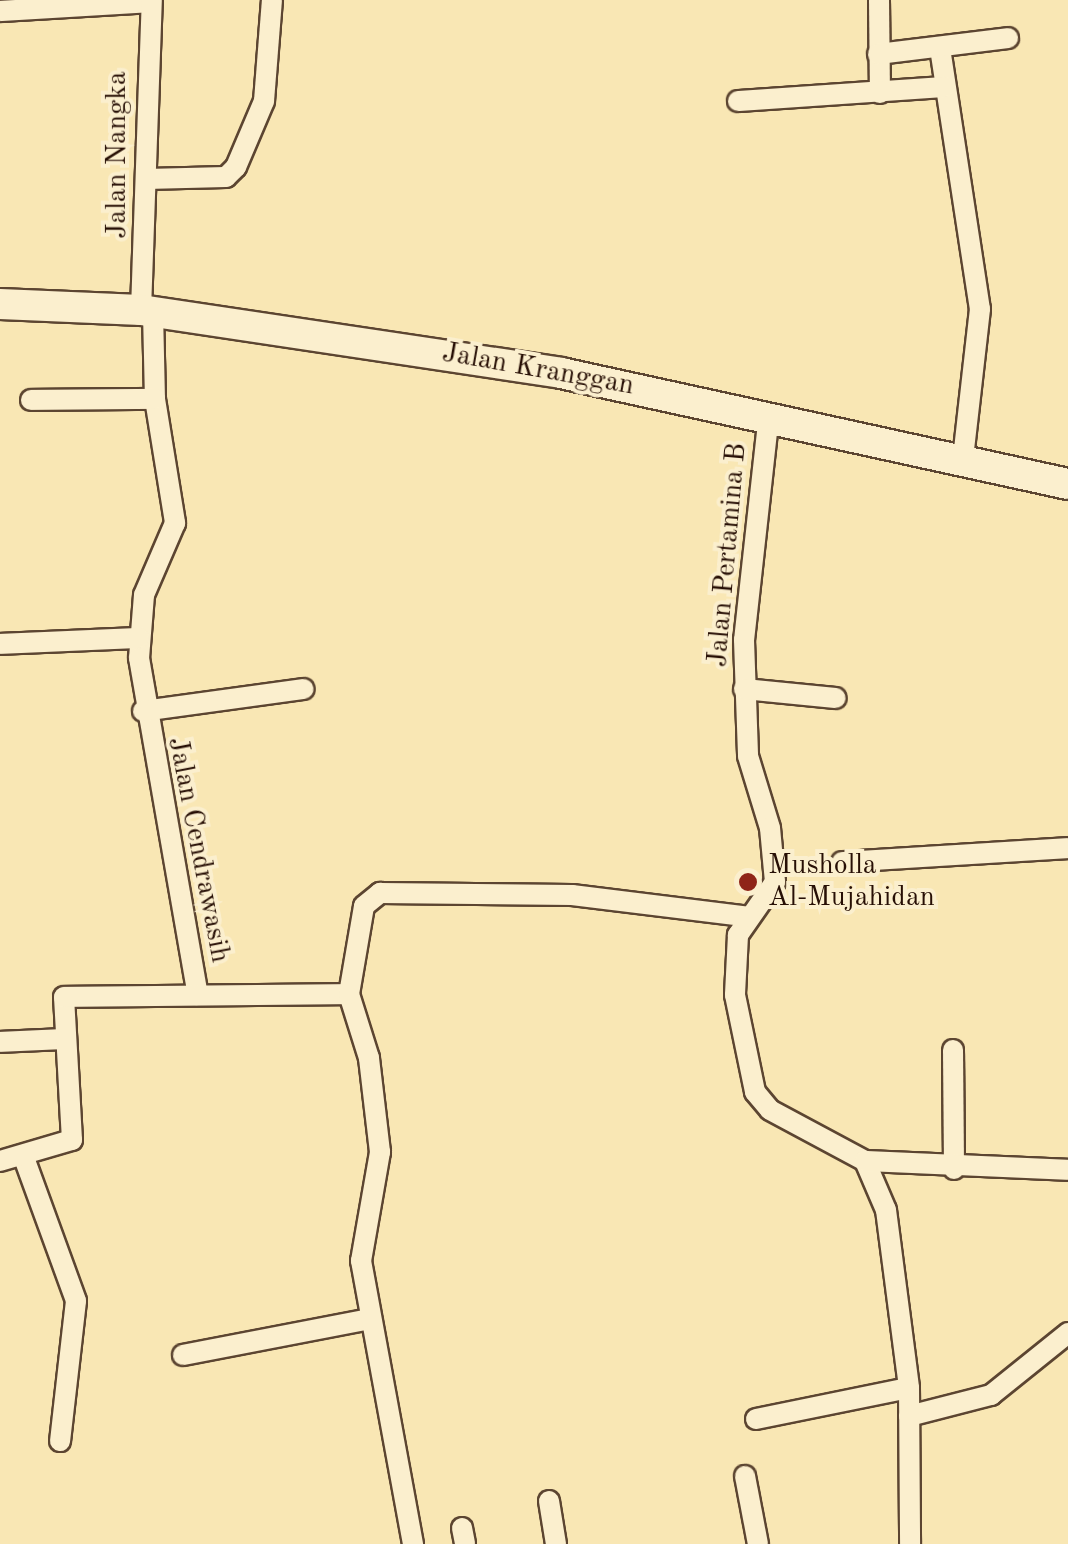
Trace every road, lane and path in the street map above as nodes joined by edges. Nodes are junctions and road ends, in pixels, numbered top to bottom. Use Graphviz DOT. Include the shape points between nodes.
graph roads {
  1 [pos="272,0"];
  2 [pos="880,0"];
  3 [pos="152,1"];
  4 [pos="0,11"];
  5 [pos="1008,38"];
  6 [pos="940,48"];
  7 [pos="878,54"];
  8 [pos="945,88"];
  9 [pos="880,93"];
  10 [pos="738,101"];
  11 [pos="146,179"];
  12 [pos="0,304"];
  13 [pos="147,311"];
  14 [pos="155,398"];
  15 [pos="31,400"];
  16 [pos="769,414"];
  17 [pos="963,459"];
  18 [pos="1068,484"];
  19 [pos="139,638"];
  20 [pos="0,644"];
  21 [pos="303,689"];
  22 [pos="744,689"];
  23 [pos="836,698"];
  24 [pos="143,711"];
  25 [pos="1068,848"];
  26 [pos="842,862"];
  27 [pos="750,917"];
  28 [pos="349,994"];
  29 [pos="198,996"];
  30 [pos="65,1039"];
  31 [pos="0,1042"];
  32 [pos="953,1050"];
  33 [pos="23,1155"];
  34 [pos="866,1161"];
  35 [pos="0,1162"];
  36 [pos="954,1169"];
  37 [pos="1068,1170"];
  38 [pos="366,1320"];
  39 [pos="1068,1333"];
  40 [pos="183,1355"];
  41 [pos="909,1388"];
  42 [pos="909,1416"];
  43 [pos="756,1419"];
  44 [pos="60,1440"];
  45 [pos="744,1476"];
  46 [pos="549,1502"];
  47 [pos="413,1544"];
  48 [pos="556,1544"];
  49 [pos="758,1544"];
  50 [pos="910,1544"];
  1 -- 11 [label="street" via="264,101 236,167 226,177"];
  2 -- 7 [label="street"];
  3 -- 4 [label="street"];
  3 -- 11 [label="street, Jalan Nangka"];
  5 -- 6 [label="street"];
  6 -- 7 [label="street"];
  6 -- 8 [label="street"];
  7 -- 9 [label="street"];
  8 -- 9 [label="street"];
  8 -- 17 [label="street" via="980,309"];
  9 -- 10 [label="street"];
  11 -- 13 [label="street, Jalan Nangka"];
  12 -- 13 [label="main road, Jalan Kranggan"];
  13 -- 14 [label="street, Jalan Cendrawasih"];
  13 -- 16 [label="main road, Jalan Kranggan"];
  14 -- 15 [label="street"];
  14 -- 19 [label="street, Jalan Cendrawasih" via="175,523 144,595"];
  16 -- 17 [label="main road, Jalan Kranggan"];
  16 -- 22 [label="street, Jalan Pertamina B"];
  17 -- 18 [label="main road, Jalan Kranggan"];
  19 -- 20 [label="street"];
  19 -- 24 [label="street, Jalan Cendrawasih"];
  21 -- 24 [label="street"];
  22 -- 23 [label="street"];
  22 -- 27 [label="street, Jalan Pertamina B" via="748,756 775,864 772,893"];
  24 -- 29 [label="street, Jalan Cendrawasih"];
  25 -- 26 [label="street"];
  27 -- 28 [label="street" via="572,896 380,893 364,906"];
  27 -- 34 [label="street, Jalan Pertamina B" via="738,935 735,995 755,1092"];
  28 -- 29 [label="street"];
  28 -- 38 [label="street" via="369,1058 380,1152 360,1261"];
  29 -- 30 [label="street, Jalan Cendrawasih" via="69,995"];
  30 -- 31 [label="street"];
  30 -- 33 [label="street, Jalan Cendrawasih" via="72,1140"];
  32 -- 36 [label="street"];
  33 -- 35 [label="street, Jalan Cendrawasih"];
  33 -- 44 [label="street" via="76,1301"];
  34 -- 36 [label="street, Jalan Pertamina B"];
  34 -- 41 [label="street" via="886,1210"];
  36 -- 37 [label="street, Jalan Pertamina B"];
  38 -- 40 [label="street"];
  38 -- 47 [label="street"];
  39 -- 42 [label="street" via="991,1395"];
  41 -- 42 [label="street"];
  41 -- 43 [label="street"];
  42 -- 50 [label="street"];
  45 -- 49 [label="street"];
  46 -- 48 [label="street"];
}
